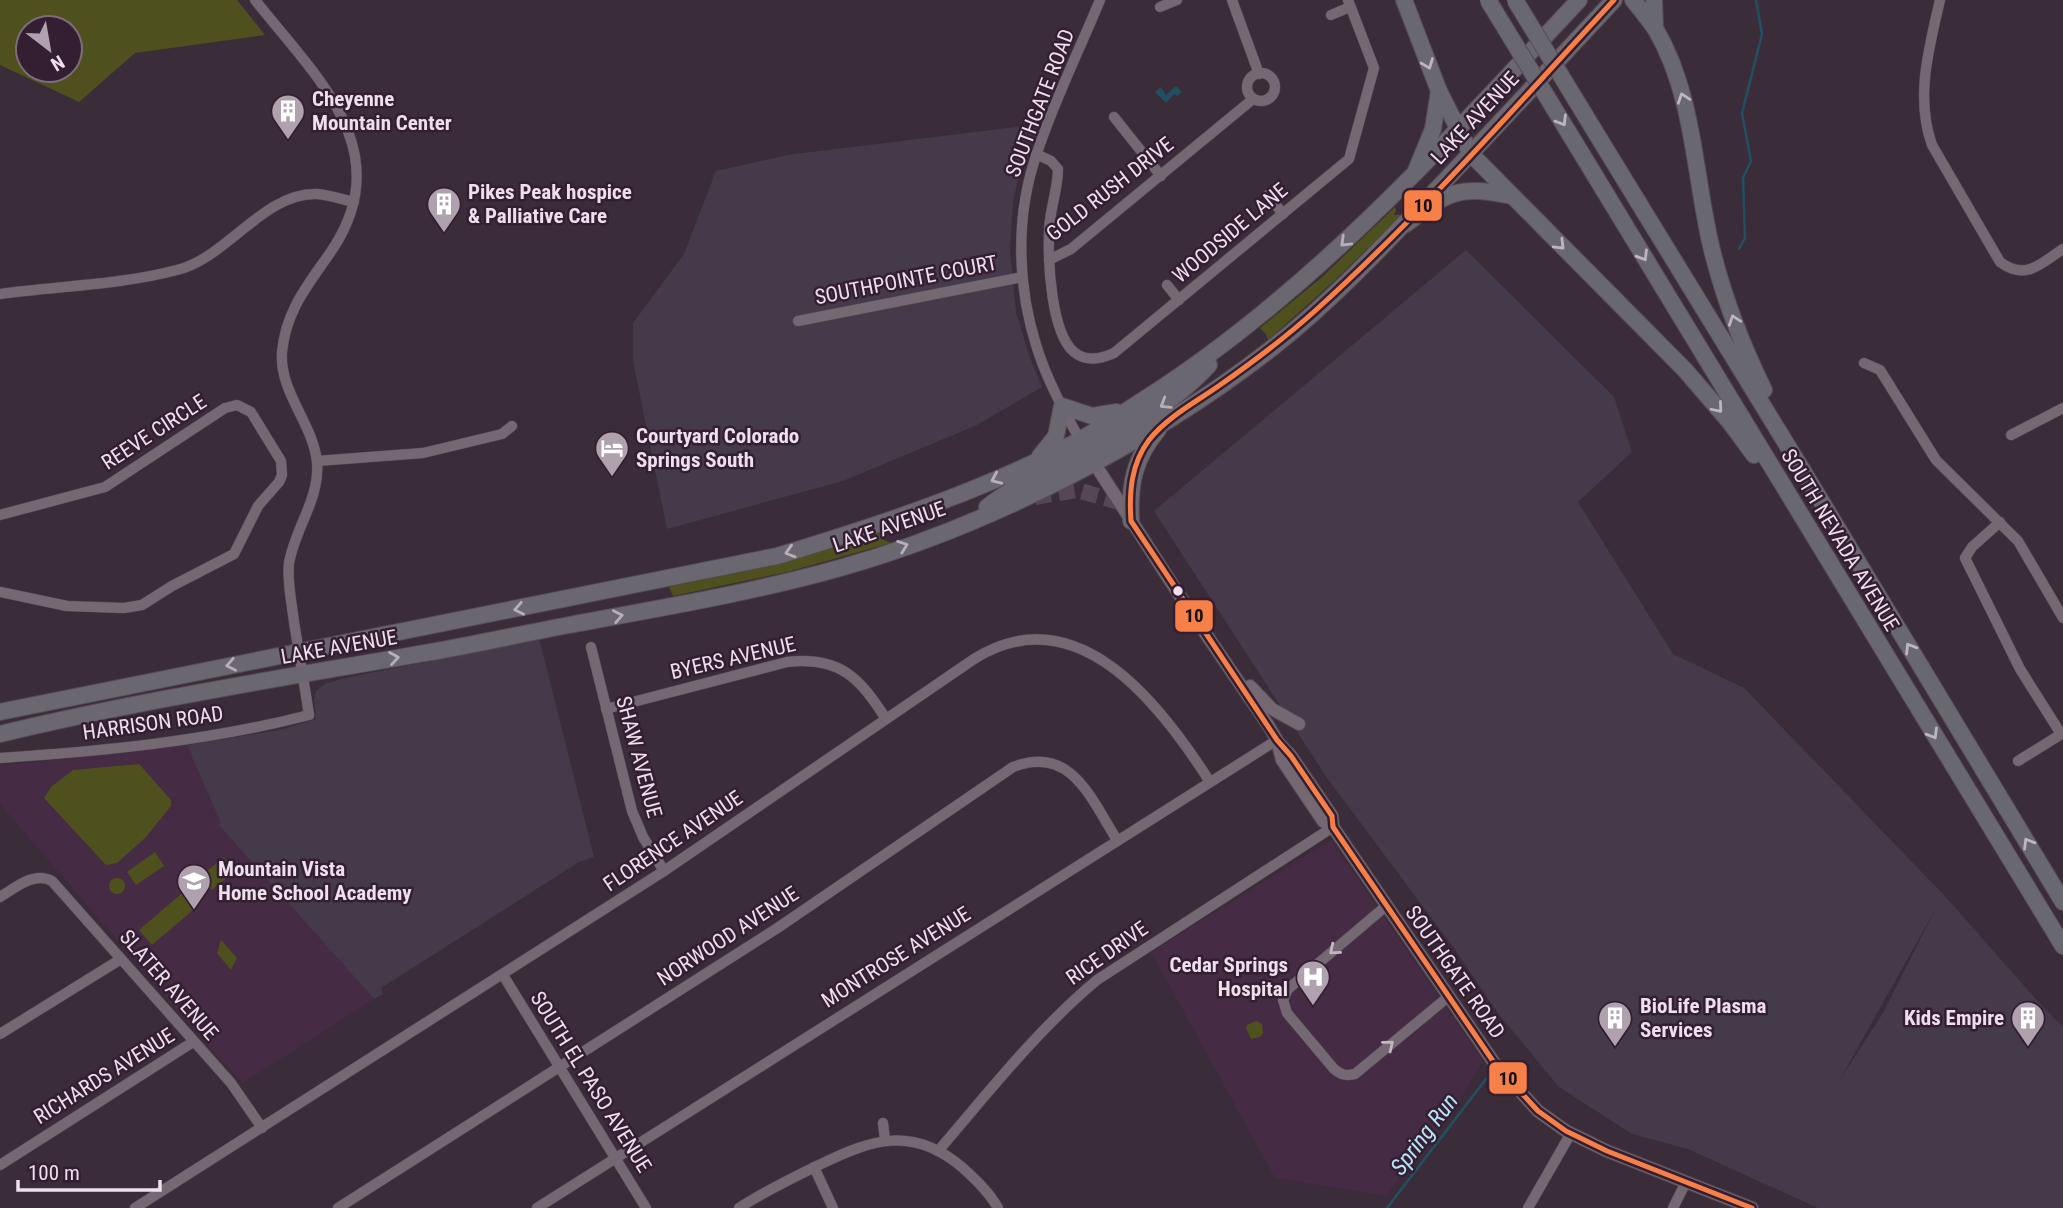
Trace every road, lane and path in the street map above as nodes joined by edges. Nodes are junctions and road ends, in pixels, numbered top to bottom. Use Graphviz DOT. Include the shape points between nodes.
graph roads {
  1 [pos="254,0"];
  2 [pos="1100,0"];
  3 [pos="1177,0"];
  4 [pos="1232,0"];
  5 [pos="1404,0"];
  6 [pos="1488,0"];
  7 [pos="1515,0"];
  8 [pos="1579,0"];
  9 [pos="1614,0"];
  10 [pos="1633,0"];
  11 [pos="1654,0"];
  12 [pos="1940,0"];
  13 [pos="1349,3"];
  14 [pos="1160,7"];
  15 [pos="1331,15"];
  16 [pos="1656,30"];
  17 [pos="1259,74"];
  18 [pos="1439,91"];
  19 [pos="1253,99"];
  20 [pos="1114,117"];
  21 [pos="1457,130"];
  22 [pos="1036,154"];
  23 [pos="1471,154"];
  24 [pos="1415,173"];
  25 [pos="1161,176"];
  26 [pos="1268,195"];
  27 [pos="1512,196"];
  28 [pos="354,202"];
  29 [pos="1283,214"];
  30 [pos="1406,224"];
  31 [pos="2063,249"];
  32 [pos="1049,260"];
  33 [pos="1022,277"];
  34 [pos="1167,285"];
  35 [pos="0,294"];
  36 [pos="1179,300"];
  37 [pos="798,321"];
  38 [pos="1231,339"];
  39 [pos="1864,363"];
  40 [pos="1062,406"];
  41 [pos="1134,406"];
  42 [pos="2063,408"];
  43 [pos="1164,422"];
  44 [pos="512,426"];
  45 [pos="2011,435"];
  46 [pos="1087,451"];
  47 [pos="317,461"];
  48 [pos="1033,463"];
  49 [pos="1803,471"];
  50 [pos="0,514"];
  51 [pos="1131,521"];
  52 [pos="2000,522"];
  53 [pos="1847,591"];
  54 [pos="0,592"];
  55 [pos="2063,618"];
  56 [pos="590,647"];
  57 [pos="298,651"];
  58 [pos="1227,663"];
  59 [pos="303,674"];
  60 [pos="606,709"];
  61 [pos="0,712"];
  62 [pos="886,719"];
  63 [pos="1299,724"];
  64 [pos="0,734"];
  65 [pos="2062,734"];
  66 [pos="1277,740"];
  67 [pos="0,758"];
  68 [pos="2018,761"];
  69 [pos="1210,782"];
  70 [pos="1333,827"];
  71 [pos="1117,840"];
  72 [pos="664,871"];
  73 [pos="0,897"];
  74 [pos="2063,902"];
  75 [pos="1386,906"];
  76 [pos="2063,946"];
  77 [pos="121,959"];
  78 [pos="503,975"];
  79 [pos="1448,997"];
  80 [pos="0,1034"];
  81 [pos="193,1042"];
  82 [pos="560,1067"];
  83 [pos="883,1123"];
  84 [pos="262,1128"];
  85 [pos="1571,1133"];
  86 [pos="885,1140"];
  87 [pos="938,1150"];
  88 [pos="615,1158"];
  89 [pos="0,1165"];
  90 [pos="814,1167"];
  91 [pos="1686,1182"];
  92 [pos="135,1208"];
  93 [pos="338,1208"];
  94 [pos="537,1208"];
  95 [pos="646,1208"];
  96 [pos="739,1208"];
  97 [pos="833,1208"];
  98 [pos="998,1208"];
  99 [pos="1528,1208"];
  100 [pos="1673,1208"];
  101 [pos="1752,1208"];
  1 -- 28 [label="street" via="341,111 356,158"];
  2 -- 22 [label="street, SOUTHGATE ROAD"];
  3 -- 14 [label="street"];
  4 -- 17 [label="street"];
  5 -- 18 [label="highway, one-way"];
  6 -- 53 [label="highway, SOUTH NEVADA AVENUE, one-way, bridge"];
  7 -- 49 [label="highway, SOUTH NEVADA AVENUE, bridge"];
  8 -- 21 [label="main road, LAKE AVENUE"];
  9 -- 23 [label="main road, LAKE AVENUE"];
  10 -- 16 [label="highway"];
  11 -- 16 [label="highway"];
  12 -- 31 [label="street" via="1923,95 1932,145 2000,262 2012,271 2029,271"];
  13 -- 15 [label="street"];
  13 -- 29 [label="street, WOODSIDE LANE" via="1374,68 1349,159"];
  49 -- 16 [label="highway, one-way" via="1740,338 1721,282 1686,107"];
  17 -- 19 [label="street" via="1248,82"];
  17 -- 19 [label="street" via="1270,77 1274,89 1268,99"];
  18 -- 21 [label="highway"];
  18 -- 24 [label="highway" via="1433,130"];
  19 -- 25 [label="street, GOLD RUSH DRIVE"];
  20 -- 25 [label="street"];
  21 -- 23 [label="highway"];
  21 -- 24 [label="main road, LAKE AVENUE"];
  22 -- 32 [label="street, GOLD RUSH DRIVE" via="1058,169 1049,222"];
  22 -- 33 [label="street, SOUTHGATE ROAD" via="1023,220"];
  23 -- 27 [label="highway"];
  23 -- 30 [label="main road, LAKE AVENUE"];
  24 -- 38 [label="main road, LAKE AVENUE, one-way" via="1308,276"];
  25 -- 32 [label="street, GOLD RUSH DRIVE" via="1071,249"];
  26 -- 29 [label="street"];
  27 -- 30 [label="highway" via="1461,190"];
  27 -- 53 [label="highway, one-way" via="1730,421"];
  28 -- 35 [label="street" via="316,194 298,196 272,208 210,255 176,271"];
  28 -- 47 [label="street" via="331,253 303,290 282,353 284,375"];
  29 -- 36 [label="street, WOODSIDE LANE"];
  30 -- 43 [label="main road, LAKE AVENUE" via="1272,348"];
  32 -- 36 [label="street, WOODSIDE LANE" via="1063,335 1080,356 1097,359 1114,354"];
  33 -- 37 [label="street, SOUTHPOINTE COURT"];
  33 -- 40 [label="street, SOUTHGATE ROAD" via="1037,349"];
  34 -- 36 [label="street"];
  38 -- 41 [label="main road, LAKE AVENUE"];
  38 -- 46 [label="main road, one-way" via="1174,398"];
  39 -- 52 [label="street" via="1880,370 1942,467"];
  40 -- 41 [label="main road" via="1102,416"];
  40 -- 46 [label="street, SOUTHGATE ROAD"];
  40 -- 48 [label="main road" via="1056,436"];
  41 -- 46 [label="main road, LAKE AVENUE"];
  42 -- 45 [label="street"];
  43 -- 46 [label="main road, LAKE AVENUE"];
  43 -- 51 [label="main road" via="1134,468"];
  44 -- 47 [label="street" via="502,434 423,453"];
  46 -- 48 [label="main road, LAKE AVENUE"];
  46 -- 51 [label="street, SOUTHGATE ROAD"];
  59 -- 46 [label="main road, LAKE AVENUE, one-way" via="843,567 971,520"];
  47 -- 57 [label="street" via="316,486 292,550 288,578"];
  48 -- 57 [label="main road, LAKE AVENUE, one-way" via="878,526 777,556"];
  74 -- 49 [label="highway, SOUTH NEVADA AVENUE, one-way"];
  50 -- 54 [label="street, REEVE CIRCLE" via="105,487 225,408 237,405 251,412 281,461 279,482 258,506 234,554 142,605 67,606"];
  51 -- 58 [label="street, SOUTHGATE ROAD"];
  52 -- 55 [label="street" via="2018,541"];
  52 -- 65 [label="street" via="1965,558 2020,669"];
  53 -- 76 [label="highway, SOUTH NEVADA AVENUE, one-way"];
  56 -- 60 [label="street, SHAW AVENUE"];
  57 -- 59 [label="street"];
  57 -- 61 [label="main road, LAKE AVENUE, one-way"];
  58 -- 63 [label="street" via="1272,709"];
  58 -- 66 [label="street, SOUTHGATE ROAD"];
  59 -- 64 [label="main road, LAKE AVENUE"];
  59 -- 67 [label="street, HARRISON ROAD" via="309,715 173,741"];
  60 -- 62 [label="street, BYERS AVENUE" via="811,660 833,665 853,677"];
  60 -- 72 [label="street, SHAW AVENUE" via="636,824"];
  62 -- 69 [label="street, FLORENCE AVENUE" via="985,653 1020,641 1059,641 1094,655 1131,683 1170,723"];
  62 -- 72 [label="street, FLORENCE AVENUE"];
  65 -- 68 [label="street"];
  66 -- 69 [label="street, MONTROSE AVENUE"];
  66 -- 70 [label="street, SOUTHGATE ROAD" via="1332,816"];
  69 -- 71 [label="street, MONTROSE AVENUE"];
  70 -- 75 [label="street, SOUTHGATE ROAD"];
  70 -- 87 [label="street, RICE DRIVE" via="1097,980 1064,1008"];
  71 -- 82 [label="street, NORWOOD AVENUE" via="1082,785 1065,769 1035,760 1013,767 779,927"];
  71 -- 88 [label="street, MONTROSE AVENUE"];
  72 -- 78 [label="street, FLORENCE AVENUE"];
  73 -- 77 [label="street, SLATER AVENUE" via="27,881 40,877 52,881"];
  75 -- 79 [label="street, SOUTHGATE ROAD"];
  75 -- 79 [label="street, one-way" via="1288,989 1283,1000 1287,1013 1339,1074 1350,1075"];
  77 -- 80 [label="street"];
  77 -- 81 [label="street, SLATER AVENUE"];
  78 -- 82 [label="street, SOUTH EL PASO AVENUE"];
  78 -- 84 [label="street, FLORENCE AVENUE"];
  79 -- 85 [label="street, SOUTHGATE ROAD" via="1522,1096"];
  81 -- 84 [label="street, SLATER AVENUE"];
  81 -- 89 [label="street, RICHARDS AVENUE"];
  82 -- 88 [label="street, SOUTH EL PASO AVENUE"];
  82 -- 93 [label="street, NORWOOD AVENUE"];
  83 -- 86 [label="street"];
  84 -- 92 [label="street, FLORENCE AVENUE"];
  85 -- 91 [label="street, SOUTHGATE ROAD"];
  85 -- 99 [label="street"];
  86 -- 87 [label="street" via="907,1140"];
  86 -- 90 [label="street" via="853,1148"];
  87 -- 98 [label="street" via="972,1176"];
  88 -- 94 [label="street, MONTROSE AVENUE"];
  88 -- 95 [label="street, SOUTH EL PASO AVENUE"];
  90 -- 96 [label="street"];
  90 -- 97 [label="street"];
  91 -- 100 [label="street"];
  91 -- 101 [label="street, SOUTHGATE ROAD"];
}
